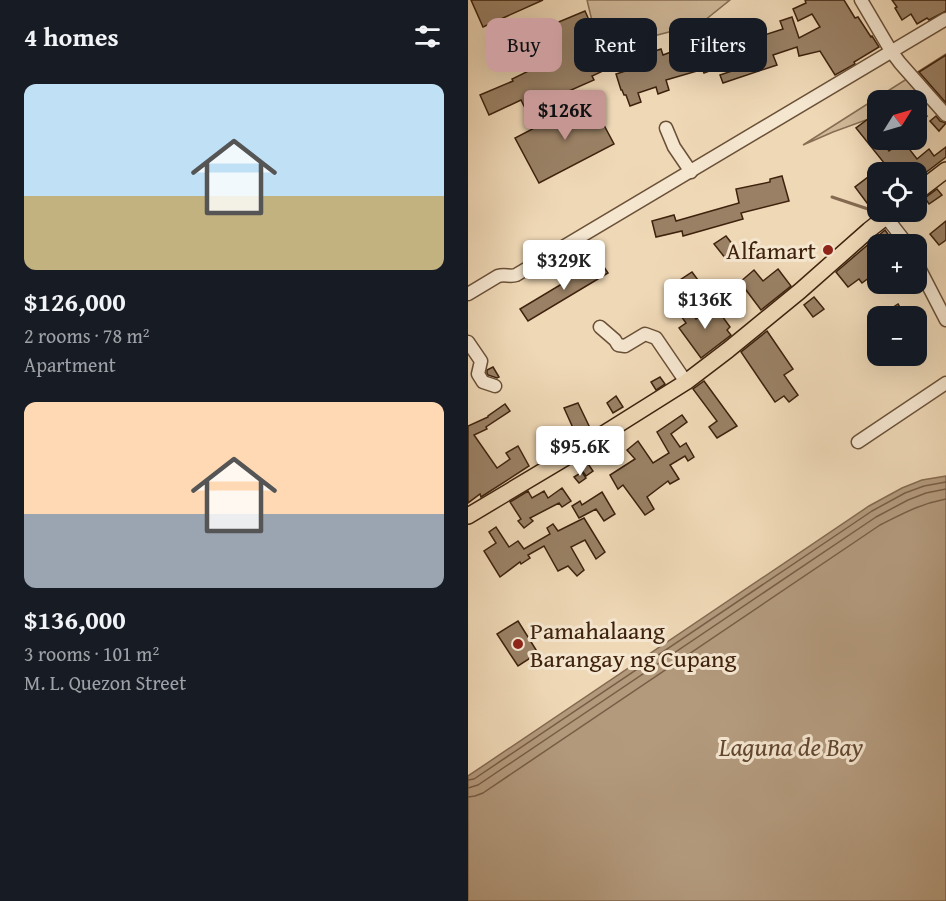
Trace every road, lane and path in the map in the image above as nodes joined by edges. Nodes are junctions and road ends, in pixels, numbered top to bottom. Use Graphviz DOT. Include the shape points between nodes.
graph roads {
  1 [pos="861,0"];
  2 [pos="946,19"];
  3 [pos="891,51"];
  4 [pos="946,116"];
  5 [pos="666,128"];
  6 [pos="946,170"];
  7 [pos="691,172"];
  8 [pos="927,185"];
  9 [pos="880,222"];
  10 [pos="927,283"];
  11 [pos="468,294"];
  12 [pos="946,320"];
  13 [pos="600,327"];
  14 [pos="468,342"];
  15 [pos="686,382"];
  16 [pos="946,383"];
  17 [pos="495,386"];
  18 [pos="858,442"];
  19 [pos="468,516"];
  1 -- 3 [label="street"];
  2 -- 3 [label="street"];
  3 -- 4 [label="street"];
  3 -- 7 [label="street"];
  5 -- 7 [label="street"];
  6 -- 8 [label="main road"];
  7 -- 11 [label="street" via="516,275 502,274"];
  9 -- 15 [label="main road"];
  10 -- 12 [label="street"];
  13 -- 15 [label="street" via="618,345 625,346 645,334 656,338"];
  14 -- 17 [label="street" via="481,361 478,374 483,382"];
  15 -- 19 [label="main road"];
  16 -- 18 [label="street"];
}
